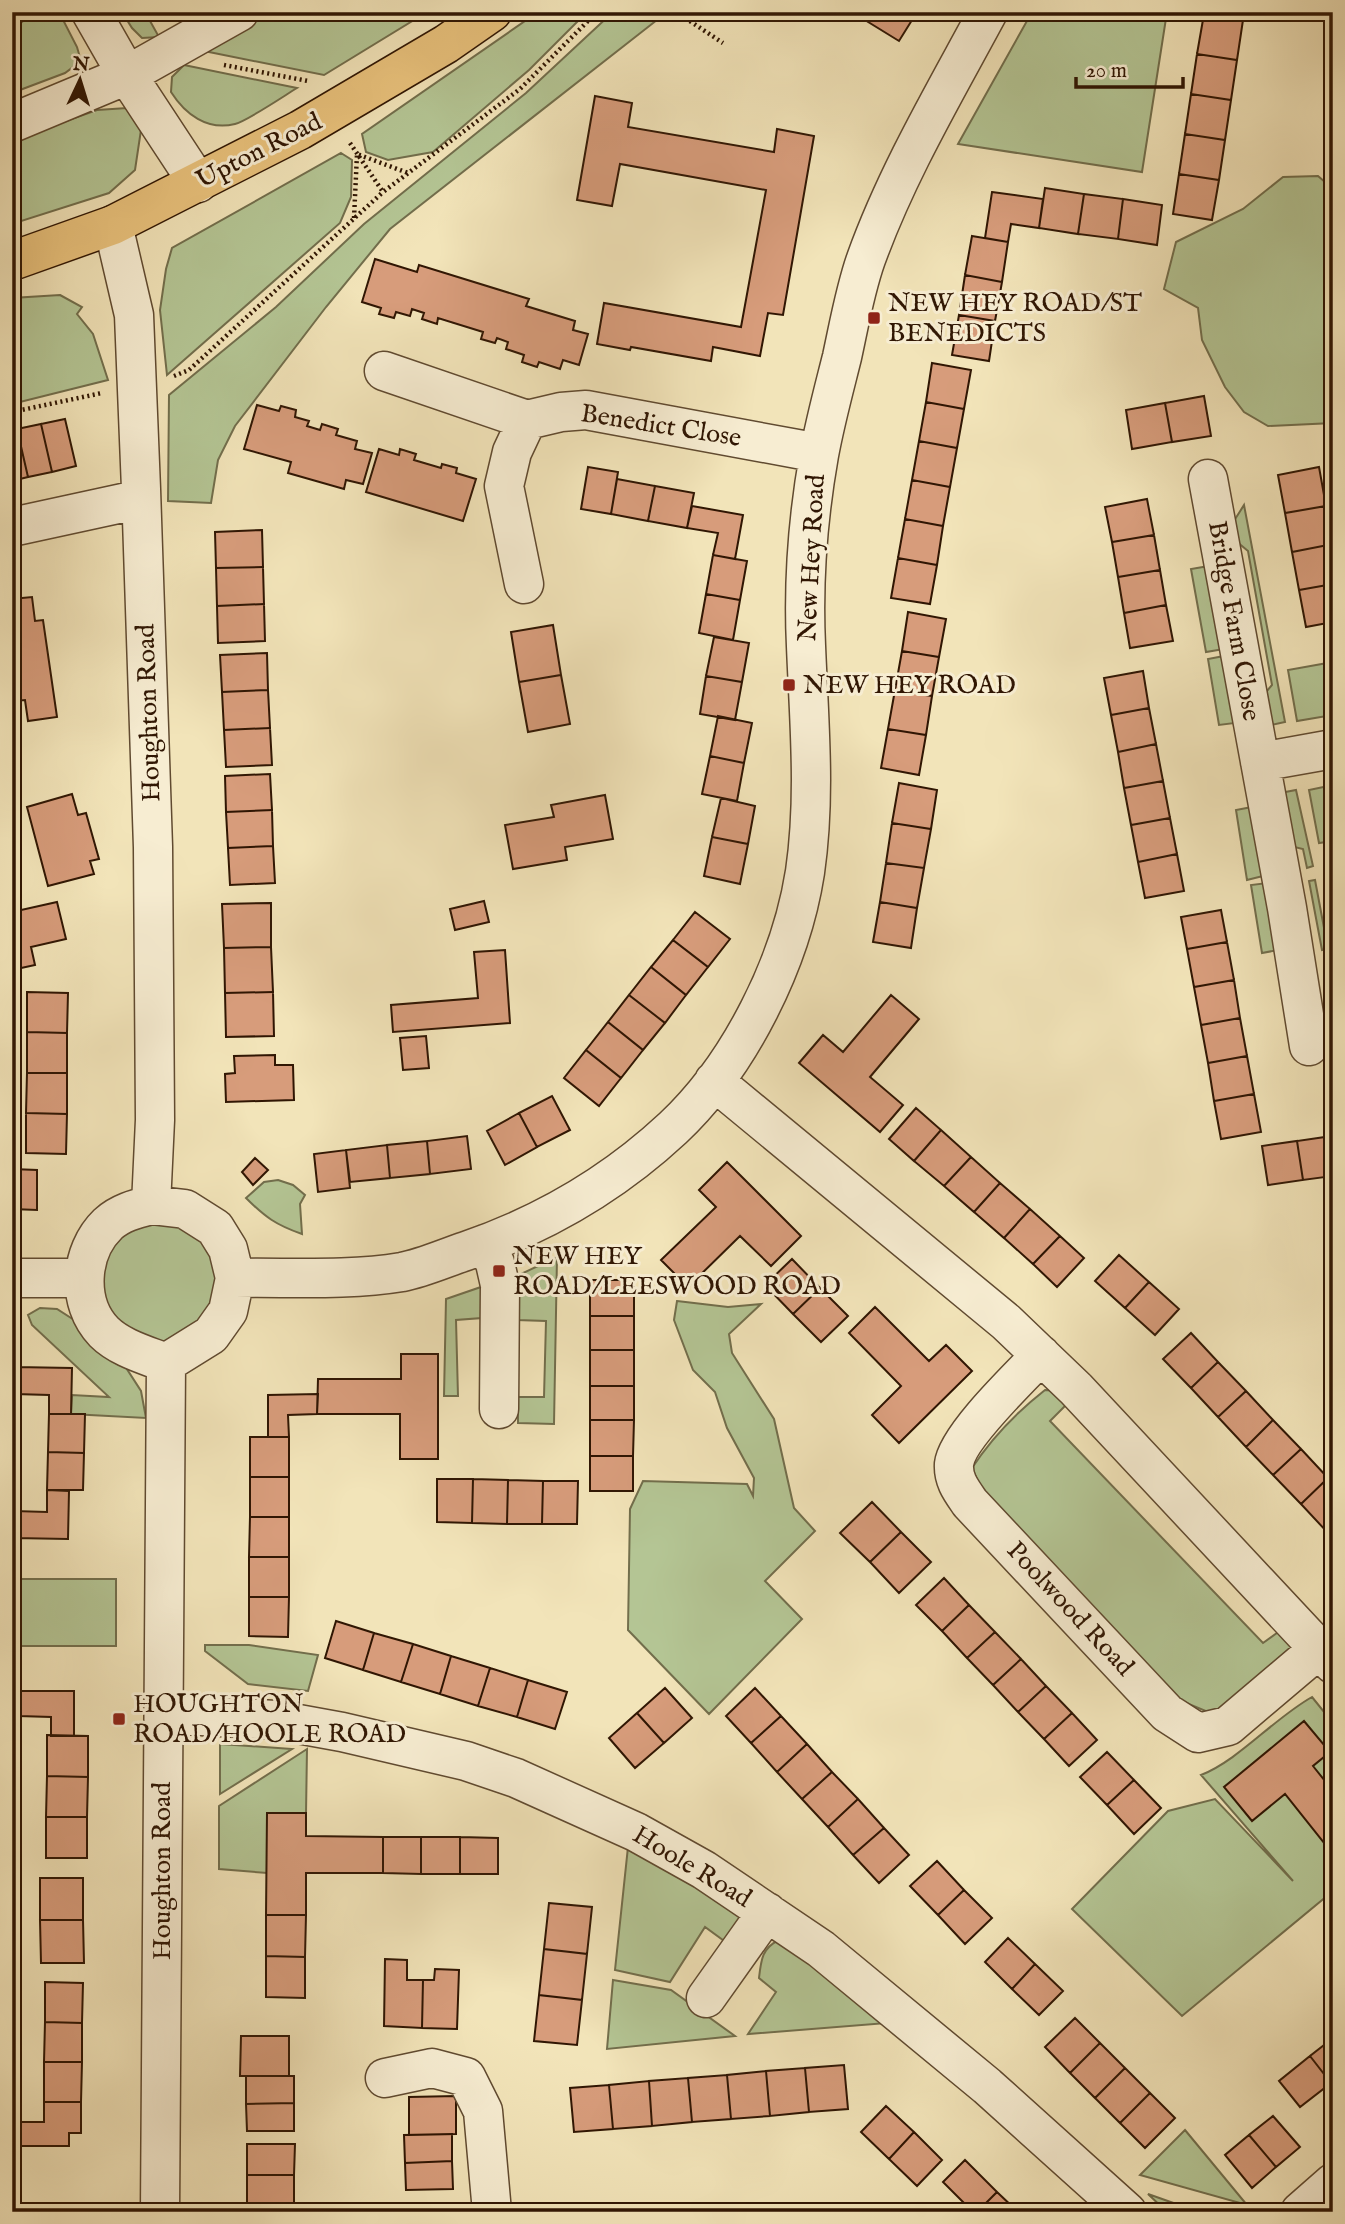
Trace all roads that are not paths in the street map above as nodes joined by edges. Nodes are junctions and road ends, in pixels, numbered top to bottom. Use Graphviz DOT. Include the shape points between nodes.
graph roads {
  1 [pos="91,12"];
  2 [pos="239,12"];
  3 [pos="492,12"];
  4 [pos="988,12"];
  5 [pos="127,75"];
  6 [pos="12,123"];
  7 [pos="198,183"];
  8 [pos="113,225"];
  9 [pos="12,261"];
  10 [pos="384,371"];
  11 [pos="527,420"];
  12 [pos="819,453"];
  13 [pos="1208,479"];
  14 [pos="141,499"];
  15 [pos="12,527"];
  16 [pos="524,584"];
  17 [pos="1333,749"];
  18 [pos="1259,762"];
  19 [pos="1309,1046"];
  20 [pos="714,1081"];
  21 [pos="151,1205"];
  22 [pos="485,1244"];
  23 [pos="12,1278"];
  24 [pos="83,1278"];
  25 [pos="235,1278"];
  26 [pos="1041,1355"];
  27 [pos="166,1363"];
  28 [pos="499,1409"];
  29 [pos="1326,1656"];
  30 [pos="164,1714"];
  31 [pos="767,1912"];
  32 [pos="706,1998"];
  33 [pos="385,2078"];
  34 [pos="1333,2183"];
  35 [pos="160,2212"];
  36 [pos="492,2212"];
  37 [pos="1128,2212"];
  38 [pos="1300,2212"];
  1 -- 5 [label="street"];
  2 -- 5 [label="street"];
  3 -- 7 [label="main road, Upton Road" via="331,114"];
  4 -- 12 [label="street, New Hey Road" via="892,195 865,262"];
  5 -- 6 [label="street"];
  5 -- 7 [label="street"];
  7 -- 8 [label="main road, Upton Road"];
  8 -- 9 [label="main road, Upton Road"];
  8 -- 14 [label="street, Houghton Road" via="134,315"];
  10 -- 11 [label="street"];
  11 -- 12 [label="street, Benedict Close" via="586,410"];
  11 -- 16 [label="street" via="512,452 504,486"];
  12 -- 20 [label="street, New Hey Road" via="808,544 806,642 811,724 804,873 792,932 761,1009"];
  13 -- 18 [label="street, Bridge Farm Close"];
  14 -- 15 [label="street"];
  14 -- 21 [label="street, Houghton Road" via="153,848 155,1120"];
  17 -- 18 [label="street"];
  18 -- 19 [label="street, Bridge Farm Close"];
  20 -- 22 [label="street, New Hey Road" via="674,1127 602,1185 547,1217"];
  20 -- 26 [label="street, Poolwood Road"];
  21 -- 24 [label="street" via="126,1212 107,1225 90,1249"];
  21 -- 25 [label="street" via="185,1209 215,1228 228,1249"];
  22 -- 25 [label="street, New Hey Road" via="405,1271 337,1278"];
  22 -- 28 [label="street" via="500,1285"];
  23 -- 24 [label="street"];
  24 -- 27 [label="street" via="89,1309 104,1332 131,1350"];
  25 -- 27 [label="street" via="228,1311 211,1335"];
  26 -- 29 [label="street, Poolwood Road"];
  26 -- 29 [label="street, Poolwood Road" via="968,1436 954,1462 956,1483 1167,1713 1198,1733 1228,1726"];
  27 -- 30 [label="street, Houghton Road"];
  30 -- 31 [label="street, Hoole Road" via="276,1720 466,1761 636,1832"];
  30 -- 35 [label="street, Houghton Road"];
  31 -- 32 [label="street"];
  31 -- 37 [label="street, Hoole Road" via="821,1949 987,2086"];
  33 -- 36 [label="street" via="432,2068 466,2077 483,2111"];
  34 -- 38 [label="street"];
}
